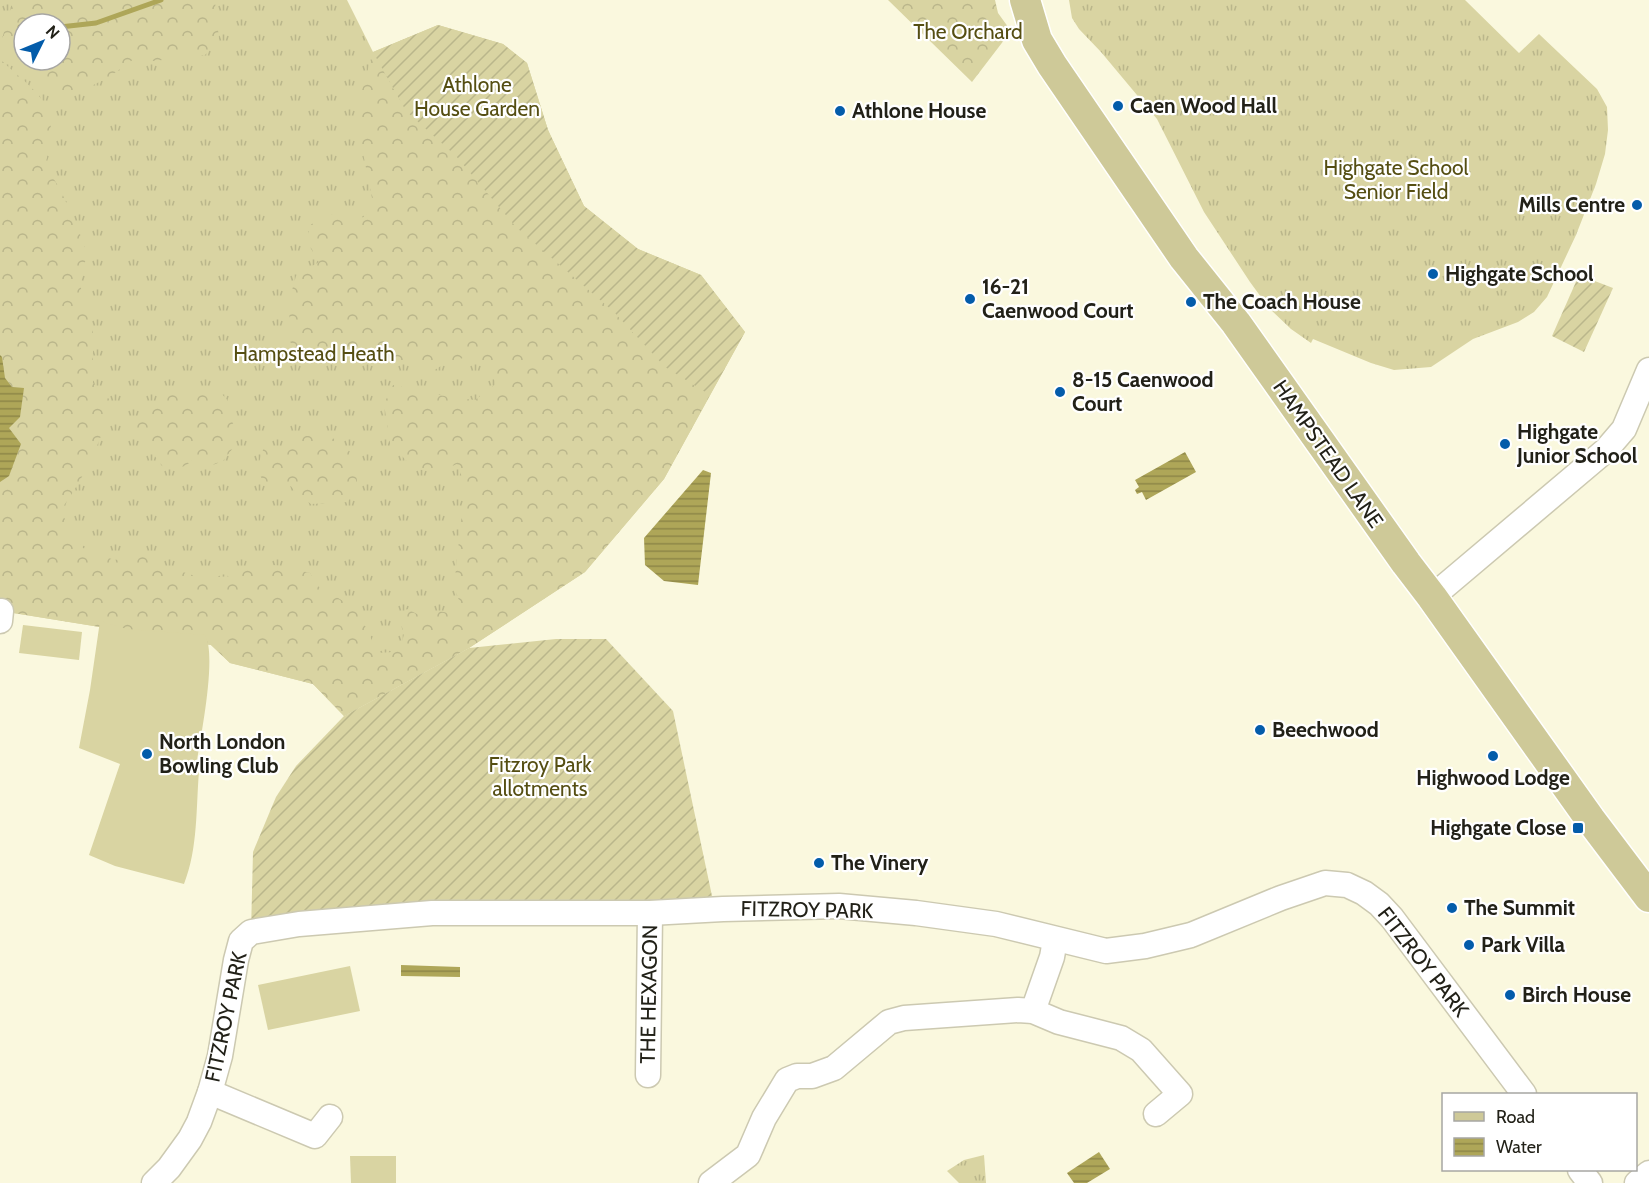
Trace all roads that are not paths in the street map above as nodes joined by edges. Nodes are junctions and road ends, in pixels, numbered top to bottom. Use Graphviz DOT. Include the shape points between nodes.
graph roads {
  1 [pos="1025,0"];
  2 [pos="1649,370"];
  3 [pos="1432,597"];
  4 [pos="1649,897"];
  5 [pos="650,913"];
  6 [pos="1055,940"];
  7 [pos="1033,1011"];
  8 [pos="648,1075"];
  9 [pos="210,1092"];
  10 [pos="1523,1093"];
  11 [pos="1156,1114"];
  12 [pos="330,1117"];
  13 [pos="1581,1171"];
  14 [pos="1649,1173"];
  15 [pos="154,1183"];
  16 [pos="711,1183"];
  17 [pos="1590,1183"];
  18 [pos="1637,1183"];
  1 -- 3 [label="main road, HAMPSTEAD LANE" via="1037,40 1091,123 1184,258 1236,323"];
  2 -- 3 [label="street" via="1624,429 1606,450"];
  3 -- 4 [label="main road, HAMPSTEAD LANE"];
  5 -- 6 [label="street, FITZROY PARK" via="839,906 996,924"];
  5 -- 8 [label="street, THE HEXAGON"];
  5 -- 9 [label="street, FITZROY PARK" via="432,913 251,932 242,941 236,960"];
  6 -- 7 [label="street"];
  6 -- 10 [label="street, FITZROY PARK" via="1106,951 1145,946 1191,935 1325,883 1347,885 1373,899 1392,918"];
  7 -- 11 [label="street" via="1121,1038 1141,1050 1180,1094"];
  7 -- 16 [label="street" via="889,1022 834,1068 787,1080 748,1155"];
  9 -- 12 [label="street" via="315,1136"];
  9 -- 15 [label="street, FITZROY PARK" via="190,1139"];
  13 -- 17 [label="street"];
  14 -- 18 [label="street"];
}
